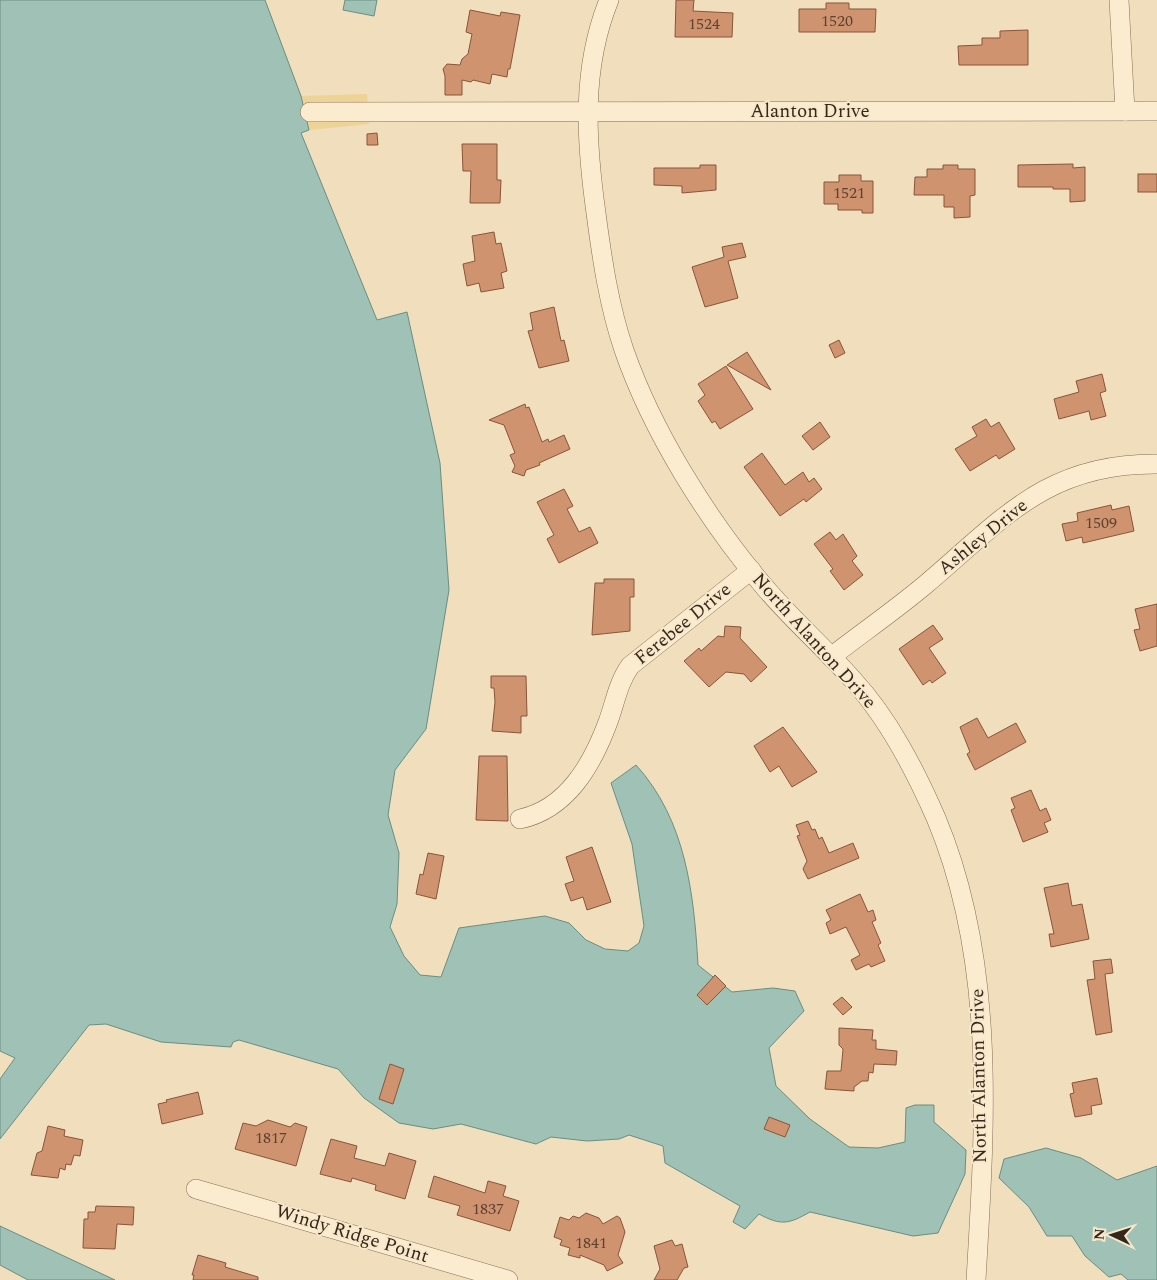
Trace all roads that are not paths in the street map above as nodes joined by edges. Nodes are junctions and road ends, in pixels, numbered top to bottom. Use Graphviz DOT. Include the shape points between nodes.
graph roads {
  1 [pos="609,0"];
  2 [pos="1119,0"];
  3 [pos="587,110"];
  4 [pos="1125,111"];
  5 [pos="310,112"];
  6 [pos="1157,112"];
  7 [pos="1157,464"];
  8 [pos="751,570"];
  9 [pos="831,657"];
  10 [pos="520,819"];
  11 [pos="196,1189"];
  12 [pos="508,1280"];
  13 [pos="976,1280"];
  1 -- 3 [label="street, North Alanton Drive" via="594,45"];
  2 -- 4 [label="street"];
  3 -- 4 [label="street, Alanton Drive"];
  3 -- 5 [label="street, Alanton Drive"];
  3 -- 8 [label="street, North Alanton Drive" via="590,170 599,237 624,352 664,439"];
  4 -- 6 [label="street, Alanton Drive"];
  7 -- 9 [label="street, Ashley Drive" via="1077,475 1045,488 995,523 924,586"];
  8 -- 9 [label="street, North Alanton Drive"];
  8 -- 10 [label="street, Ferebee Drive" via="630,666 618,688 600,742 569,792 544,812"];
  9 -- 13 [label="street, North Alanton Drive" via="872,703 913,771 949,851 964,900 977,981 982,1048"];
  11 -- 12 [label="street, Windy Ridge Point"];
}
